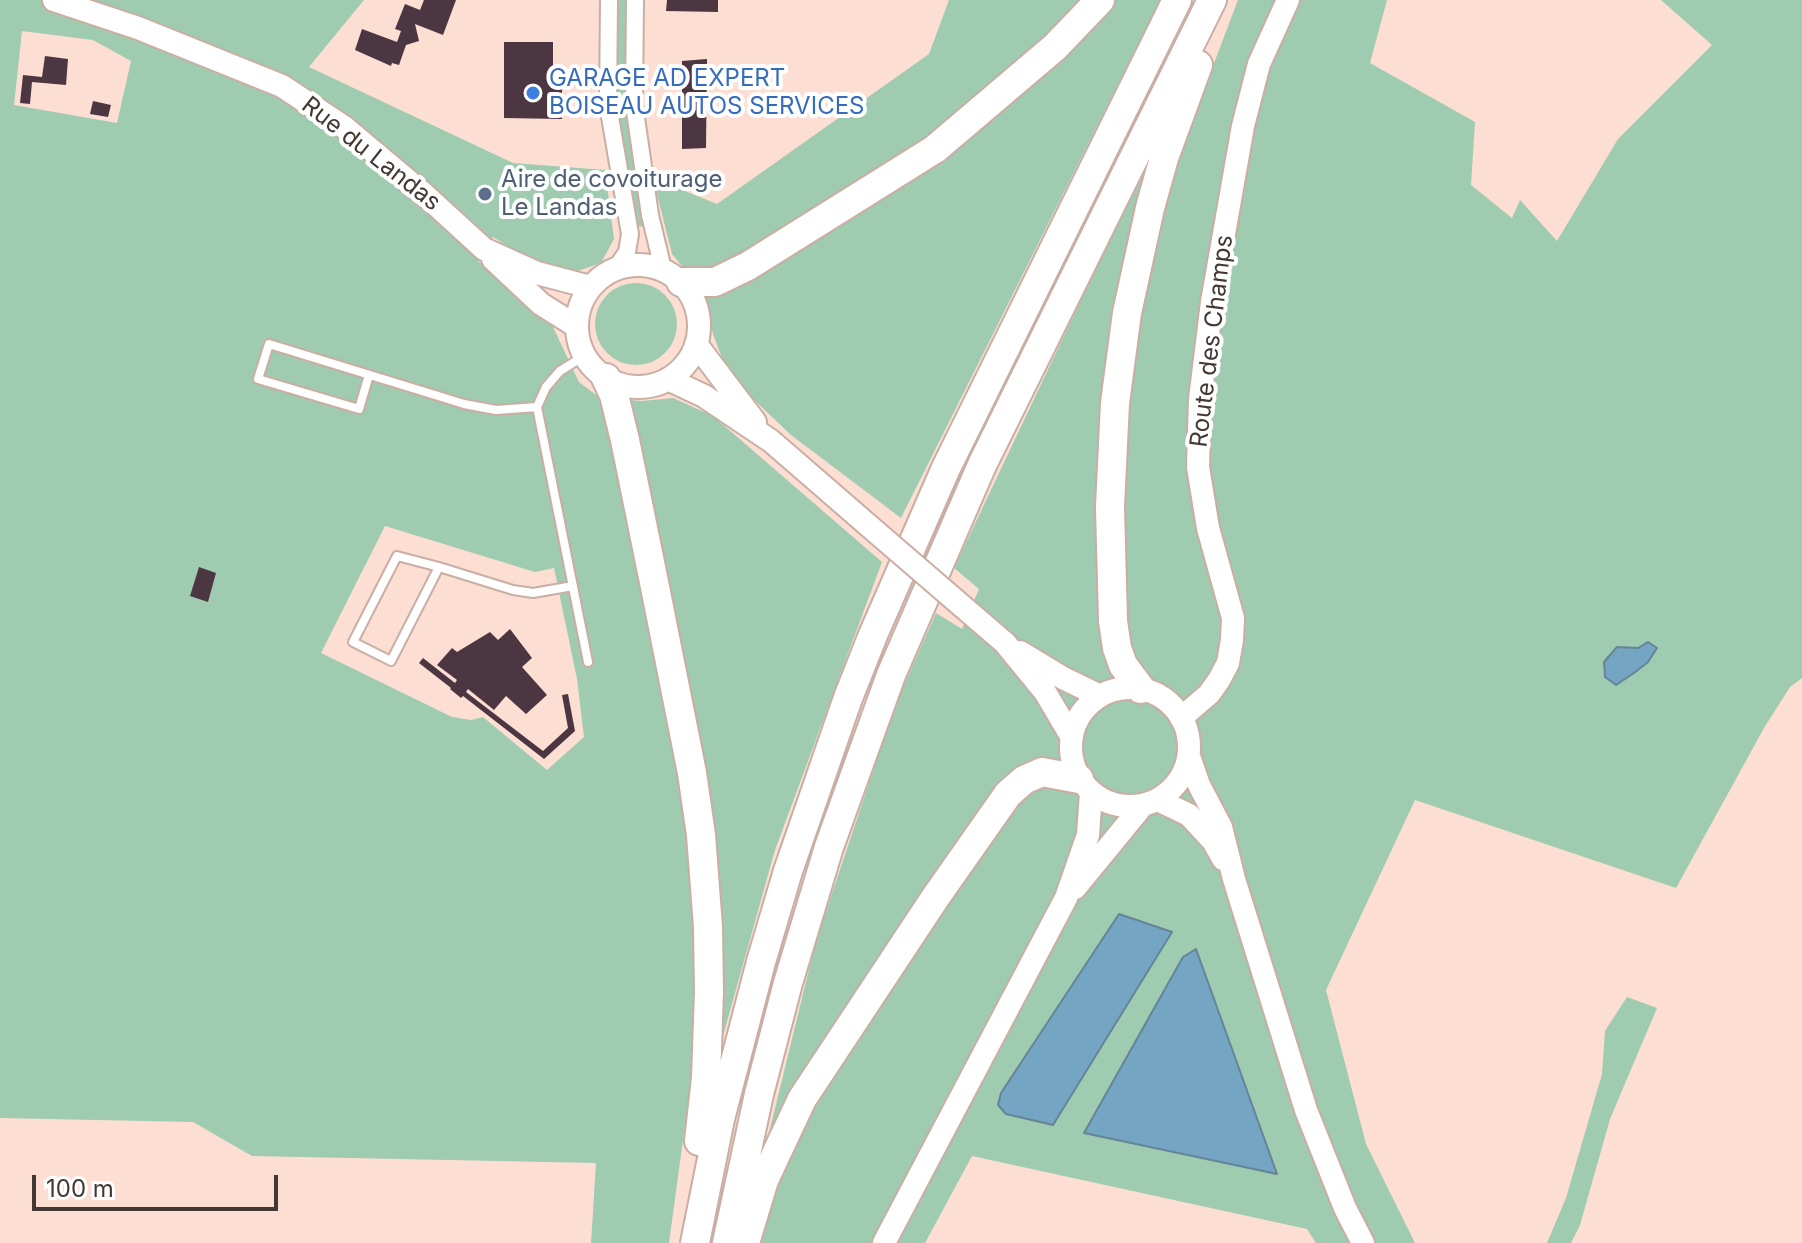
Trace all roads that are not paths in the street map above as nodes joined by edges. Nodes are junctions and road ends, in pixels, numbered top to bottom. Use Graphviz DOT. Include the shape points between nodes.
graph roads {
  1 [pos="54,0"];
  2 [pos="609,0"];
  3 [pos="635,0"];
  4 [pos="1100,0"];
  5 [pos="1177,0"];
  6 [pos="1213,0"];
  7 [pos="1288,0"];
  8 [pos="484,249"];
  9 [pos="616,268"];
  10 [pos="672,276"];
  11 [pos="590,287"];
  12 [pos="576,326"];
  13 [pos="696,344"];
  14 [pos="584,356"];
  15 [pos="369,375"];
  16 [pos="606,378"];
  17 [pos="668,379"];
  18 [pos="537,407"];
  19 [pos="771,441"];
  20 [pos="439,567"];
  21 [pos="573,586"];
  22 [pos="1005,643"];
  23 [pos="588,662"];
  24 [pos="1141,689"];
  25 [pos="1100,696"];
  26 [pos="1181,718"];
  27 [pos="1071,736"];
  28 [pos="1189,756"];
  29 [pos="1085,786"];
  30 [pos="1150,803"];
  31 [pos="1234,879"];
  32 [pos="1066,898"];
  33 [pos="695,1240"];
  34 [pos="727,1243"];
  35 [pos="745,1243"];
  36 [pos="884,1243"];
  37 [pos="1363,1243"];
  1 -- 8 [label="street, Rue du Landas" via="138,28 294,93 344,127"];
  2 -- 9 [label="street" via="608,105 630,234 627,252"];
  3 -- 10 [label="street" via="634,104 650,215"];
  4 -- 10 [label="highway" via="1055,47 935,149 715,282"];
  5 -- 33 [label="highway" via="946,468 848,698 761,962"];
  6 -- 24 [label="highway" via="1209,39 1173,133 1144,233 1115,403 1110,507 1113,621 1123,665"];
  6 -- 34 [label="highway" via="982,465 886,687 788,983"];
  7 -- 26 [label="street, Route des Champs" via="1259,64 1243,126 1200,399 1198,467 1208,528 1233,618 1232,640 1219,680"];
  8 -- 11 [label="street, Rue du Landas" via="537,273"];
  8 -- 12 [label="street" via="541,304"];
  9 -- 10 [label="street" via="631,264"];
  9 -- 11 [label="street"];
  10 -- 13 [label="street" via="691,295 697,311"];
  11 -- 12 [label="street"];
  12 -- 14 [label="street"];
  13 -- 17 [label="street"];
  13 -- 19 [label="street"];
  14 -- 16 [label="street"];
  14 -- 18 [label="lane" via="560,371"];
  15 -- 15 [label="lane" via="269,344 258,379 359,409"];
  15 -- 18 [label="lane" via="464,404 496,410"];
  16 -- 17 [label="street" via="637,387"];
  16 -- 33 [label="highway" via="653,577 701,835 709,992 706,1078 689,1207"];
  17 -- 19 [label="street" via="704,396"];
  18 -- 21 [label="lane"];
  19 -- 22 [label="street, bridge"];
  20 -- 20 [label="lane" via="397,556 353,642 391,661"];
  20 -- 21 [label="lane" via="533,593"];
  21 -- 23 [label="lane"];
  22 -- 25 [label="street"];
  22 -- 27 [label="street" via="1045,692"];
  24 -- 25 [label="street"];
  24 -- 26 [label="street" via="1171,704"];
  25 -- 27 [label="street" via="1082,713"];
  26 -- 28 [label="street"];
  27 -- 29 [label="street" via="1071,751"];
  28 -- 30 [label="street" via="1173,789"];
  28 -- 31 [label="street" via="1221,827"];
  29 -- 30 [label="street" via="1125,807"];
  29 -- 32 [label="street" via="1088,835"];
  29 -- 35 [label="highway" via="1042,772 1008,794 802,1099 764,1180"];
  30 -- 31 [label="street" via="1189,815 1213,841"];
  30 -- 32 [label="street"];
  31 -- 37 [label="street" via="1306,1110"];
  32 -- 36 [label="street"];
}
